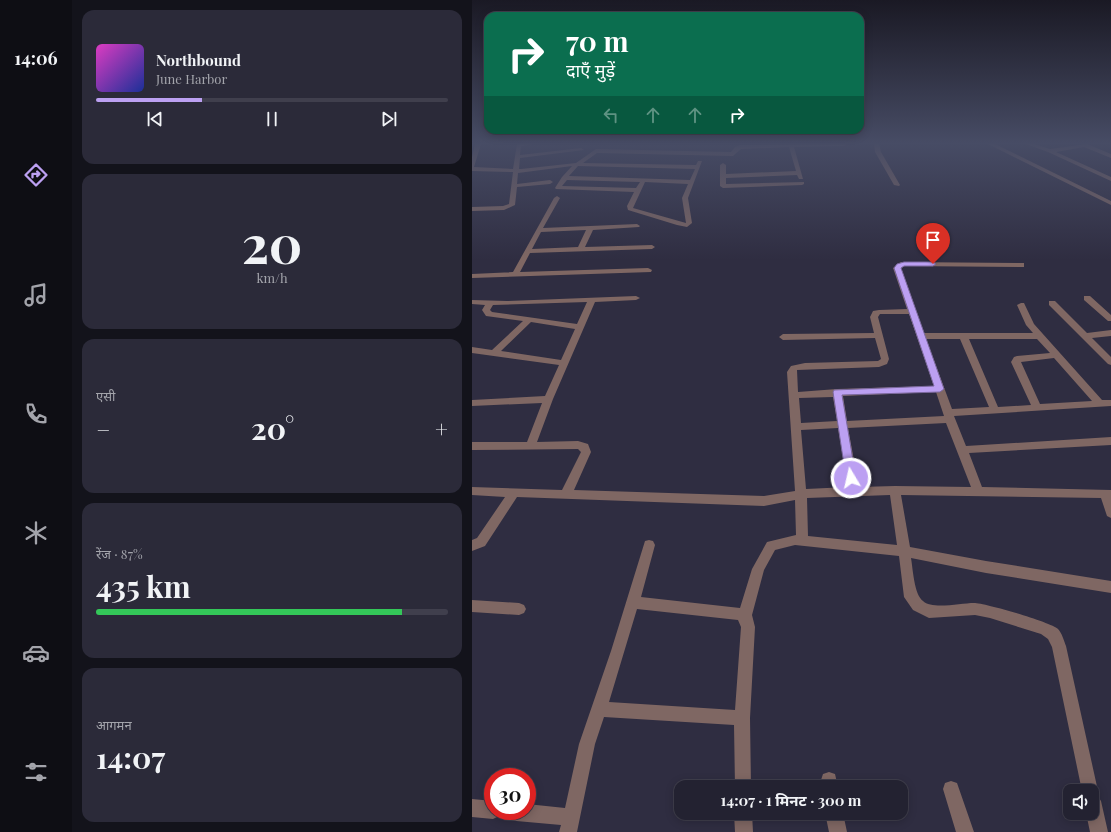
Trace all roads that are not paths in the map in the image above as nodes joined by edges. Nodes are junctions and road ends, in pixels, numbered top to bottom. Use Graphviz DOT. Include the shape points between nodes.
graph roads {
  1 [pos="692,182"];
  2 [pos="514,183"];
  3 [pos="543,183"];
  4 [pos="561,183"];
  5 [pos="642,183"];
  6 [pos="722,183"];
  7 [pos="803,183"];
  8 [pos="1071,183"];
  9 [pos="514,186"];
  10 [pos="638,190"];
  11 [pos="1111,194"];
  12 [pos="1098,196"];
  13 [pos="557,198"];
  14 [pos="1111,203"];
  15 [pos="472,209"];
  16 [pos="637,226"];
  17 [pos="590,228"];
  18 [pos="539,230"];
  19 [pos="652,247"];
  20 [pos="581,249"];
  21 [pos="527,251"];
  22 [pos="1021,265"];
  23 [pos="648,270"];
  24 [pos="515,275"];
  25 [pos="472,276"];
  26 [pos="636,298"];
  27 [pos="1087,298"];
  28 [pos="592,300"];
  29 [pos="472,302"];
  30 [pos="490,303"];
  31 [pos="1052,303"];
  32 [pos="1021,305"];
  33 [pos="913,311"];
  34 [pos="1111,319"];
  35 [pos="529,320"];
  36 [pos="581,327"];
  37 [pos="1111,333"];
  38 [pos="879,335"];
  39 [pos="921,336"];
  40 [pos="1040,336"];
  41 [pos="1086,336"];
  42 [pos="783,337"];
  43 [pos="964,337"];
  44 [pos="472,350"];
  45 [pos="494,353"];
  46 [pos="1055,355"];
  47 [pos="1111,362"];
  48 [pos="564,363"];
  49 [pos="940,389"];
  50 [pos="837,392"];
  51 [pos="794,395"];
  52 [pos="548,399"];
  53 [pos="472,403"];
  54 [pos="1111,403"];
  55 [pos="1100,404"];
  56 [pos="1037,408"];
  57 [pos="995,410"];
  58 [pos="949,416"];
  59 [pos="843,424"];
  60 [pos="797,427"];
  61 [pos="1111,441"];
  62 [pos="531,445"];
  63 [pos="472,446"];
  64 [pos="962,450"];
  65 [pos="895,490"];
  66 [pos="472,491"];
  67 [pos="854,491"];
  68 [pos="978,491"];
  69 [pos="514,492"];
  70 [pos="566,494"];
  71 [pos="801,494"];
  72 [pos="1108,494"];
  73 [pos="1111,513"];
  74 [pos="802,541"];
  75 [pos="649,545"];
  76 [pos="472,547"];
  77 [pos="904,551"];
  78 [pos="1111,587"];
  79 [pos="632,602"];
  80 [pos="472,606"];
  81 [pos="519,609"];
  82 [pos="746,619"];
  83 [pos="598,709"];
  84 [pos="742,718"];
  85 [pos="743,780"];
  86 [pos="1089,784"];
  87 [pos="951,789"];
  88 [pos="472,808"];
  89 [pos="484,809"];
  90 [pos="536,818"];
  91 [pos="743,820"];
  92 [pos="835,820"];
  93 [pos="1096,820"];
  94 [pos="570,825"];
  95 [pos="744,832"];
  96 [pos="838,832"];
  97 [pos="965,832"];
  98 [pos="1098,832"];
  1 -- 10 [label="street" via="685,198 689,223 687,225 630,209"];
  2 -- 9 [label="street"];
  3 -- 9 [label="street"];
  4 -- 10 [label="street" via="558,188"];
  5 -- 10 [label="street"];
  6 -- 7 [label="street" via="722,186 804,186"];
  8 -- 12 [label="street"];
  9 -- 15 [label="street" via="512,206 509,208"];
  11 -- 12 [label="street"];
  12 -- 14 [label="street"];
  13 -- 18 [label="street"];
  16 -- 17 [label="street"];
  17 -- 18 [label="street"];
  17 -- 20 [label="street"];
  18 -- 21 [label="street"];
  19 -- 20 [label="street"];
  20 -- 21 [label="street"];
  21 -- 24 [label="street"];
  22 -- 33 [label="street" via="899,266 897,268"];
  23 -- 24 [label="street"];
  24 -- 25 [label="street"];
  26 -- 28 [label="street"];
  27 -- 34 [label="street"];
  28 -- 30 [label="street"];
  28 -- 36 [label="street"];
  29 -- 30 [label="street"];
  30 -- 35 [label="street" via="486,310 489,314"];
  31 -- 41 [label="street"];
  32 -- 40 [label="street" via="1030,325"];
  33 -- 38 [label="street" via="876,313 874,317"];
  33 -- 39 [label="street"];
  35 -- 36 [label="street"];
  35 -- 45 [label="street"];
  36 -- 48 [label="street"];
  37 -- 41 [label="street"];
  38 -- 42 [label="street"];
  38 -- 51 [label="street" via="884,362 799,366 792,372"];
  39 -- 43 [label="street"];
  39 -- 49 [label="street"];
  40 -- 43 [label="street"];
  40 -- 46 [label="street"];
  41 -- 47 [label="street"];
  43 -- 57 [label="street"];
  44 -- 45 [label="street"];
  45 -- 48 [label="street"];
  46 -- 55 [label="street"];
  46 -- 56 [label="street" via="1017,359 1016,362"];
  48 -- 52 [label="street"];
  49 -- 50 [label="street"];
  49 -- 58 [label="street"];
  50 -- 51 [label="street"];
  50 -- 59 [label="street"];
  51 -- 60 [label="street"];
  52 -- 53 [label="street"];
  52 -- 62 [label="street"];
  54 -- 55 [label="street"];
  55 -- 56 [label="street"];
  56 -- 57 [label="street"];
  57 -- 58 [label="street"];
  58 -- 59 [label="street"];
  58 -- 64 [label="street"];
  59 -- 60 [label="street"];
  59 -- 67 [label="street"];
  60 -- 71 [label="street"];
  61 -- 64 [label="street"];
  62 -- 63 [label="street"];
  62 -- 70 [label="street" via="584,447 586,452"];
  64 -- 68 [label="street"];
  65 -- 67 [label="street"];
  65 -- 68 [label="street"];
  65 -- 77 [label="street"];
  66 -- 69 [label="street"];
  67 -- 71 [label="street"];
  68 -- 72 [label="street"];
  69 -- 70 [label="street"];
  69 -- 76 [label="street" via="481,542"];
  70 -- 71 [label="street" via="764,501"];
  71 -- 74 [label="street"];
  72 -- 73 [label="street"];
  74 -- 77 [label="street"];
  74 -- 82 [label="street" via="795,540 771,546 758,569"];
  75 -- 79 [label="street"];
  77 -- 78 [label="street"];
  77 -- 86 [label="street" via="911,597 918,606 929,612 975,609 990,612 1053,634 1059,646"];
  79 -- 82 [label="street" via="741,614"];
  79 -- 83 [label="street"];
  80 -- 81 [label="street"];
  82 -- 84 [label="street" via="748,627"];
  83 -- 84 [label="street"];
  83 -- 94 [label="street" via="587,744"];
  84 -- 85 [label="street"];
  87 -- 97 [label="street"];
  88 -- 89 [label="street"];
  90 -- 94 [label="street"];
  91 -- 95 [label="street"];
  92 -- 96 [label="street"];
  93 -- 98 [label="street"];
}
